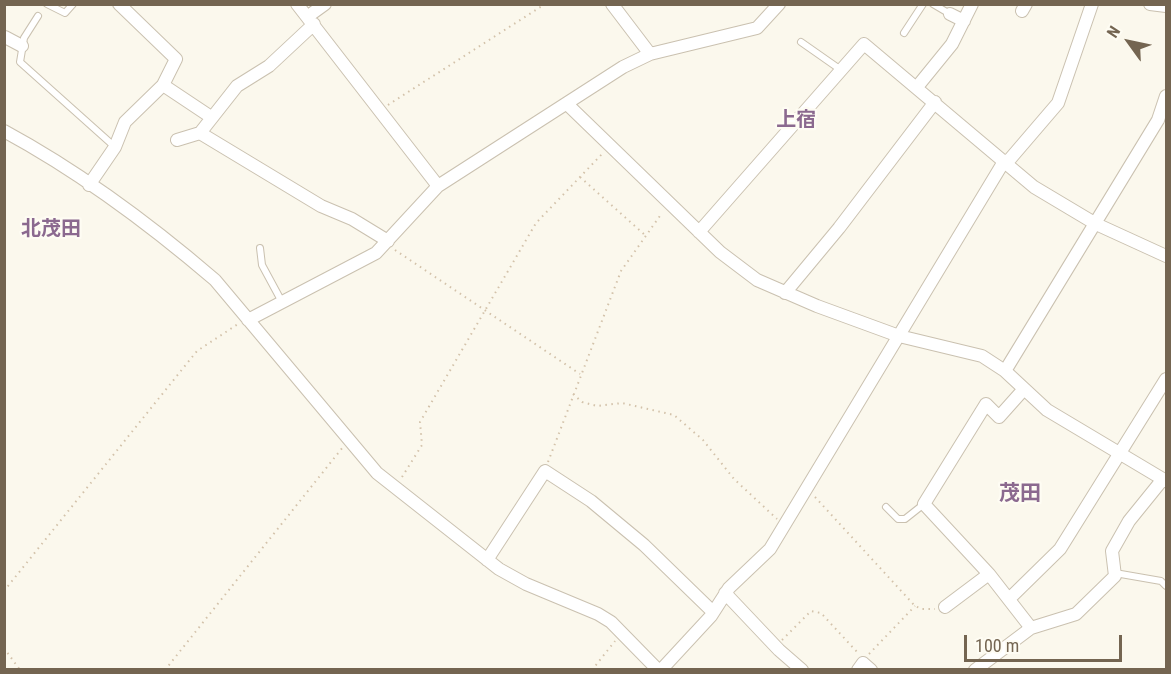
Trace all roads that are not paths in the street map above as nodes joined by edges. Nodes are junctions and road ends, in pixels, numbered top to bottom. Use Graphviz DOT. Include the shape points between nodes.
graph roads {
  1 [pos="47,4"];
  2 [pos="73,4"];
  3 [pos="119,4"];
  4 [pos="297,4"];
  5 [pos="325,4"];
  6 [pos="612,4"];
  7 [pos="780,4"];
  8 [pos="923,4"];
  9 [pos="933,4"];
  10 [pos="972,4"];
  11 [pos="1092,4"];
  12 [pos="1150,4"];
  13 [pos="1167,6"];
  14 [pos="950,14"];
  15 [pos="38,16"];
  16 [pos="311,20"];
  17 [pos="964,21"];
  18 [pos="904,33"];
  19 [pos="5,36"];
  20 [pos="801,42"];
  21 [pos="22,46"];
  22 [pos="650,54"];
  23 [pos="841,70"];
  24 [pos="163,85"];
  25 [pos="917,87"];
  26 [pos="1167,96"];
  27 [pos="935,102"];
  28 [pos="567,104"];
  29 [pos="211,117"];
  30 [pos="4,131"];
  31 [pos="200,133"];
  32 [pos="177,140"];
  33 [pos="115,147"];
  34 [pos="1003,163"];
  35 [pos="89,185"];
  36 [pos="438,186"];
  37 [pos="1096,224"];
  38 [pos="699,232"];
  39 [pos="386,242"];
  40 [pos="260,248"];
  41 [pos="1167,256"];
  42 [pos="785,293"];
  43 [pos="282,302"];
  44 [pos="248,320"];
  45 [pos="899,336"];
  46 [pos="1005,371"];
  47 [pos="1167,379"];
  48 [pos="1024,389"];
  49 [pos="1120,452"];
  50 [pos="1165,480"];
  51 [pos="924,504"];
  52 [pos="886,507"];
  53 [pos="488,560"];
  54 [pos="1115,573"];
  55 [pos="989,574"];
  56 [pos="1167,586"];
  57 [pos="725,593"];
  58 [pos="1009,599"];
  59 [pos="945,607"];
  60 [pos="713,612"];
  61 [pos="1031,628"];
  62 [pos="659,669"];
  63 [pos="801,669"];
  64 [pos="858,669"];
  65 [pos="871,669"];
  66 [pos="975,669"];
  1 -- 2 [label="lane" via="65,13"];
  3 -- 24 [label="street" via="176,59"];
  4 -- 16 [label="street"];
  5 -- 16 [label="street"];
  6 -- 22 [label="street"];
  7 -- 22 [label="street" via="757,28"];
  8 -- 18 [label="lane"];
  9 -- 14 [label="lane"];
  10 -- 17 [label="street"];
  11 -- 34 [label="street" via="1058,103"];
  12 -- 13 [label="street"];
  14 -- 17 [label="street"];
  15 -- 21 [label="lane"];
  16 -- 29 [label="street" via="269,66 237,86"];
  16 -- 36 [label="street"];
  17 -- 25 [label="street" via="952,44"];
  19 -- 21 [label="street"];
  20 -- 23 [label="lane"];
  21 -- 33 [label="lane" via="22,66"];
  22 -- 28 [label="street"];
  23 -- 25 [label="street" via="864,44"];
  23 -- 38 [label="street"];
  24 -- 29 [label="street"];
  24 -- 33 [label="street" via="132,113"];
  25 -- 27 [label="street"];
  26 -- 37 [label="street" via="1158,120"];
  27 -- 34 [label="street"];
  27 -- 42 [label="street"];
  28 -- 36 [label="street"];
  28 -- 38 [label="street"];
  29 -- 31 [label="street"];
  30 -- 35 [label="street" via="42,151"];
  31 -- 32 [label="street"];
  31 -- 39 [label="street"];
  33 -- 35 [label="street"];
  34 -- 37 [label="street" via="1034,187"];
  34 -- 45 [label="street"];
  35 -- 44 [label="street" via="215,280"];
  36 -- 39 [label="street"];
  37 -- 41 [label="street"];
  37 -- 46 [label="street"];
  38 -- 42 [label="street" via="758,280"];
  39 -- 43 [label="street" via="376,253"];
  40 -- 43 [label="lane" via="262,265"];
  42 -- 45 [label="street"];
  43 -- 44 [label="street"];
  44 -- 53 [label="street" via="377,473"];
  45 -- 46 [label="street" via="982,356"];
  45 -- 57 [label="street" via="770,549"];
  46 -- 48 [label="street"];
  47 -- 49 [label="street"];
  48 -- 49 [label="street" via="1047,410"];
  48 -- 51 [label="street" via="999,417 986,404"];
  49 -- 50 [label="street"];
  49 -- 58 [label="street" via="1060,549"];
  50 -- 54 [label="street" via="1130,521 1112,551"];
  51 -- 52 [label="lane" via="905,519 897,519"];
  51 -- 55 [label="street"];
  53 -- 60 [label="street" via="545,471 591,501 644,545"];
  53 -- 62 [label="street" via="526,584 598,614"];
  54 -- 56 [label="lane" via="1161,581"];
  54 -- 61 [label="street" via="1076,614"];
  55 -- 58 [label="street"];
  55 -- 59 [label="street"];
  57 -- 60 [label="street"];
  57 -- 63 [label="street"];
  58 -- 61 [label="street"];
  60 -- 62 [label="street"];
  61 -- 66 [label="street"];
  64 -- 65 [label="street" via="863,663"];
}
